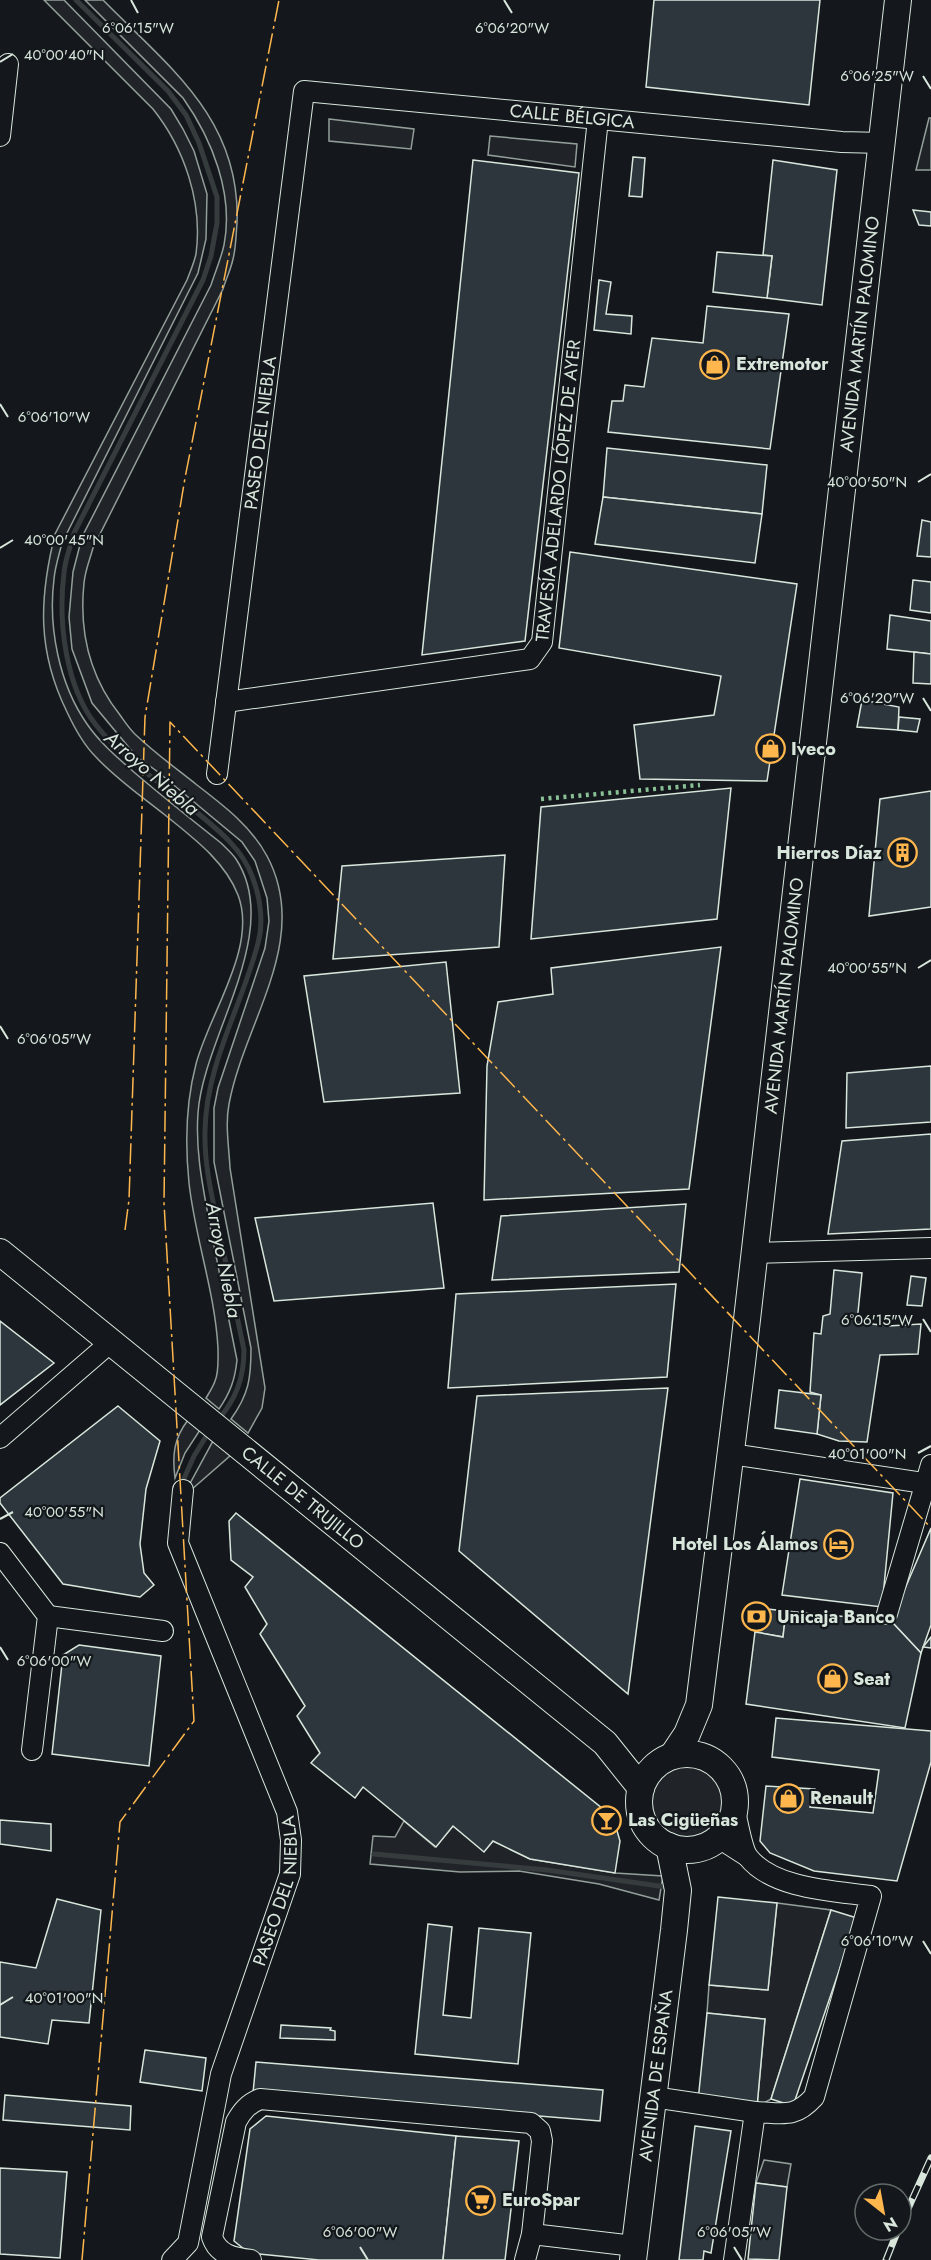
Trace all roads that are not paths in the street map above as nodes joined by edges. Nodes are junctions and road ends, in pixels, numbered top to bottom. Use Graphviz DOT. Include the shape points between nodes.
graph roads {
  1 [pos="898,0"];
  2 [pos="8,64"];
  3 [pos="304,91"];
  4 [pos="598,119"];
  5 [pos="0,135"];
  6 [pos="882,143"];
  7 [pos="226,702"];
  8 [pos="217,774"];
  9 [pos="931,1248"];
  10 [pos="0,1252"];
  11 [pos="755,1253"];
  12 [pos="111,1342"];
  13 [pos="0,1438"];
  14 [pos="731,1454"];
  15 [pos="929,1477"];
  16 [pos="183,1490"];
  17 [pos="0,1552"];
  18 [pos="887,1614"];
  19 [pos="48,1616"];
  20 [pos="163,1631"];
  21 [pos="699,1705"];
  22 [pos="605,1743"];
  23 [pos="33,1750"];
  24 [pos="664,1761"];
  25 [pos="713,1761"];
  26 [pos="641,1788"];
  27 [pos="735,1812"];
  28 [pos="710,1843"];
  29 [pos="669,1846"];
  30 [pos="747,1856"];
  31 [pos="678,1890"];
  32 [pos="653,2097"];
  33 [pos="755,2112"];
  34 [pos="532,2234"];
  35 [pos="633,2253"];
  36 [pos="172,2260"];
  37 [pos="251,2260"];
  38 [pos="525,2260"];
  39 [pos="734,2260"];
  1 -- 6 [label="main road, AVENIDA MARTÍN PALOMINO"];
  2 -- 5 [label="street"];
  3 -- 4 [label="street, CALLE BÉLGICA"];
  3 -- 7 [label="street, PASEO DEL NIEBLA"];
  4 -- 6 [label="street, CALLE BÉLGICA"];
  4 -- 7 [label="street, TRAVESÍA ADELARDO LÓPEZ DE AYER" via="542,642 530,659"];
  6 -- 11 [label="main road, AVENIDA MARTÍN PALOMINO"];
  7 -- 8 [label="street, PASEO DEL NIEBLA"];
  9 -- 11 [label="street"];
  10 -- 12 [label="main road, CALLE DE TRUJILLO"];
  11 -- 14 [label="main road, AVENIDA MARTÍN PALOMINO"];
  12 -- 13 [label="street"];
  12 -- 22 [label="main road, CALLE DE TRUJILLO"];
  14 -- 15 [label="street"];
  14 -- 21 [label="main road, AVENIDA MARTÍN PALOMINO"];
  15 -- 18 [label="street"];
  16 -- 36 [label="street, PASEO DEL NIEBLA" via="178,1543 287,1812 291,1840 290,1874 221,2074 188,2243"];
  17 -- 19 [label="street"];
  19 -- 20 [label="street"];
  19 -- 23 [label="street"];
  21 -- 24 [label="main road, AVENIDA MARTÍN PALOMINO" via="687,1734"];
  21 -- 25 [label="main road, AVENIDA MARTÍN PALOMINO"];
  22 -- 24 [label="main road"];
  22 -- 26 [label="main road"];
  24 -- 25 [label="main road" via="687,1753"];
  24 -- 26 [label="main road" via="646,1776"];
  25 -- 27 [label="main road" via="725,1770 732,1783"];
  26 -- 29 [label="main road" via="642,1819 650,1832"];
  27 -- 28 [label="main road" via="729,1826"];
  27 -- 30 [label="street"];
  28 -- 29 [label="main road" via="684,1850"];
  28 -- 30 [label="street"];
  28 -- 31 [label="main road, AVENIDA DE ESPAÑA"];
  29 -- 31 [label="main road, AVENIDA DE ESPAÑA"];
  30 -- 33 [label="street" via="765,1871 790,1883 871,1896 814,2097 803,2109 792,2113"];
  31 -- 32 [label="main road, AVENIDA DE ESPAÑA"];
  32 -- 33 [label="street"];
  32 -- 35 [label="main road, AVENIDA DE ESPAÑA"];
  33 -- 39 [label="street"];
  34 -- 35 [label="street"];
  34 -- 37 [label="street" via="542,2141 540,2130 531,2123 260,2099 251,2103 236,2122 212,2237 222,2252"];
  34 -- 38 [label="street"];
}
